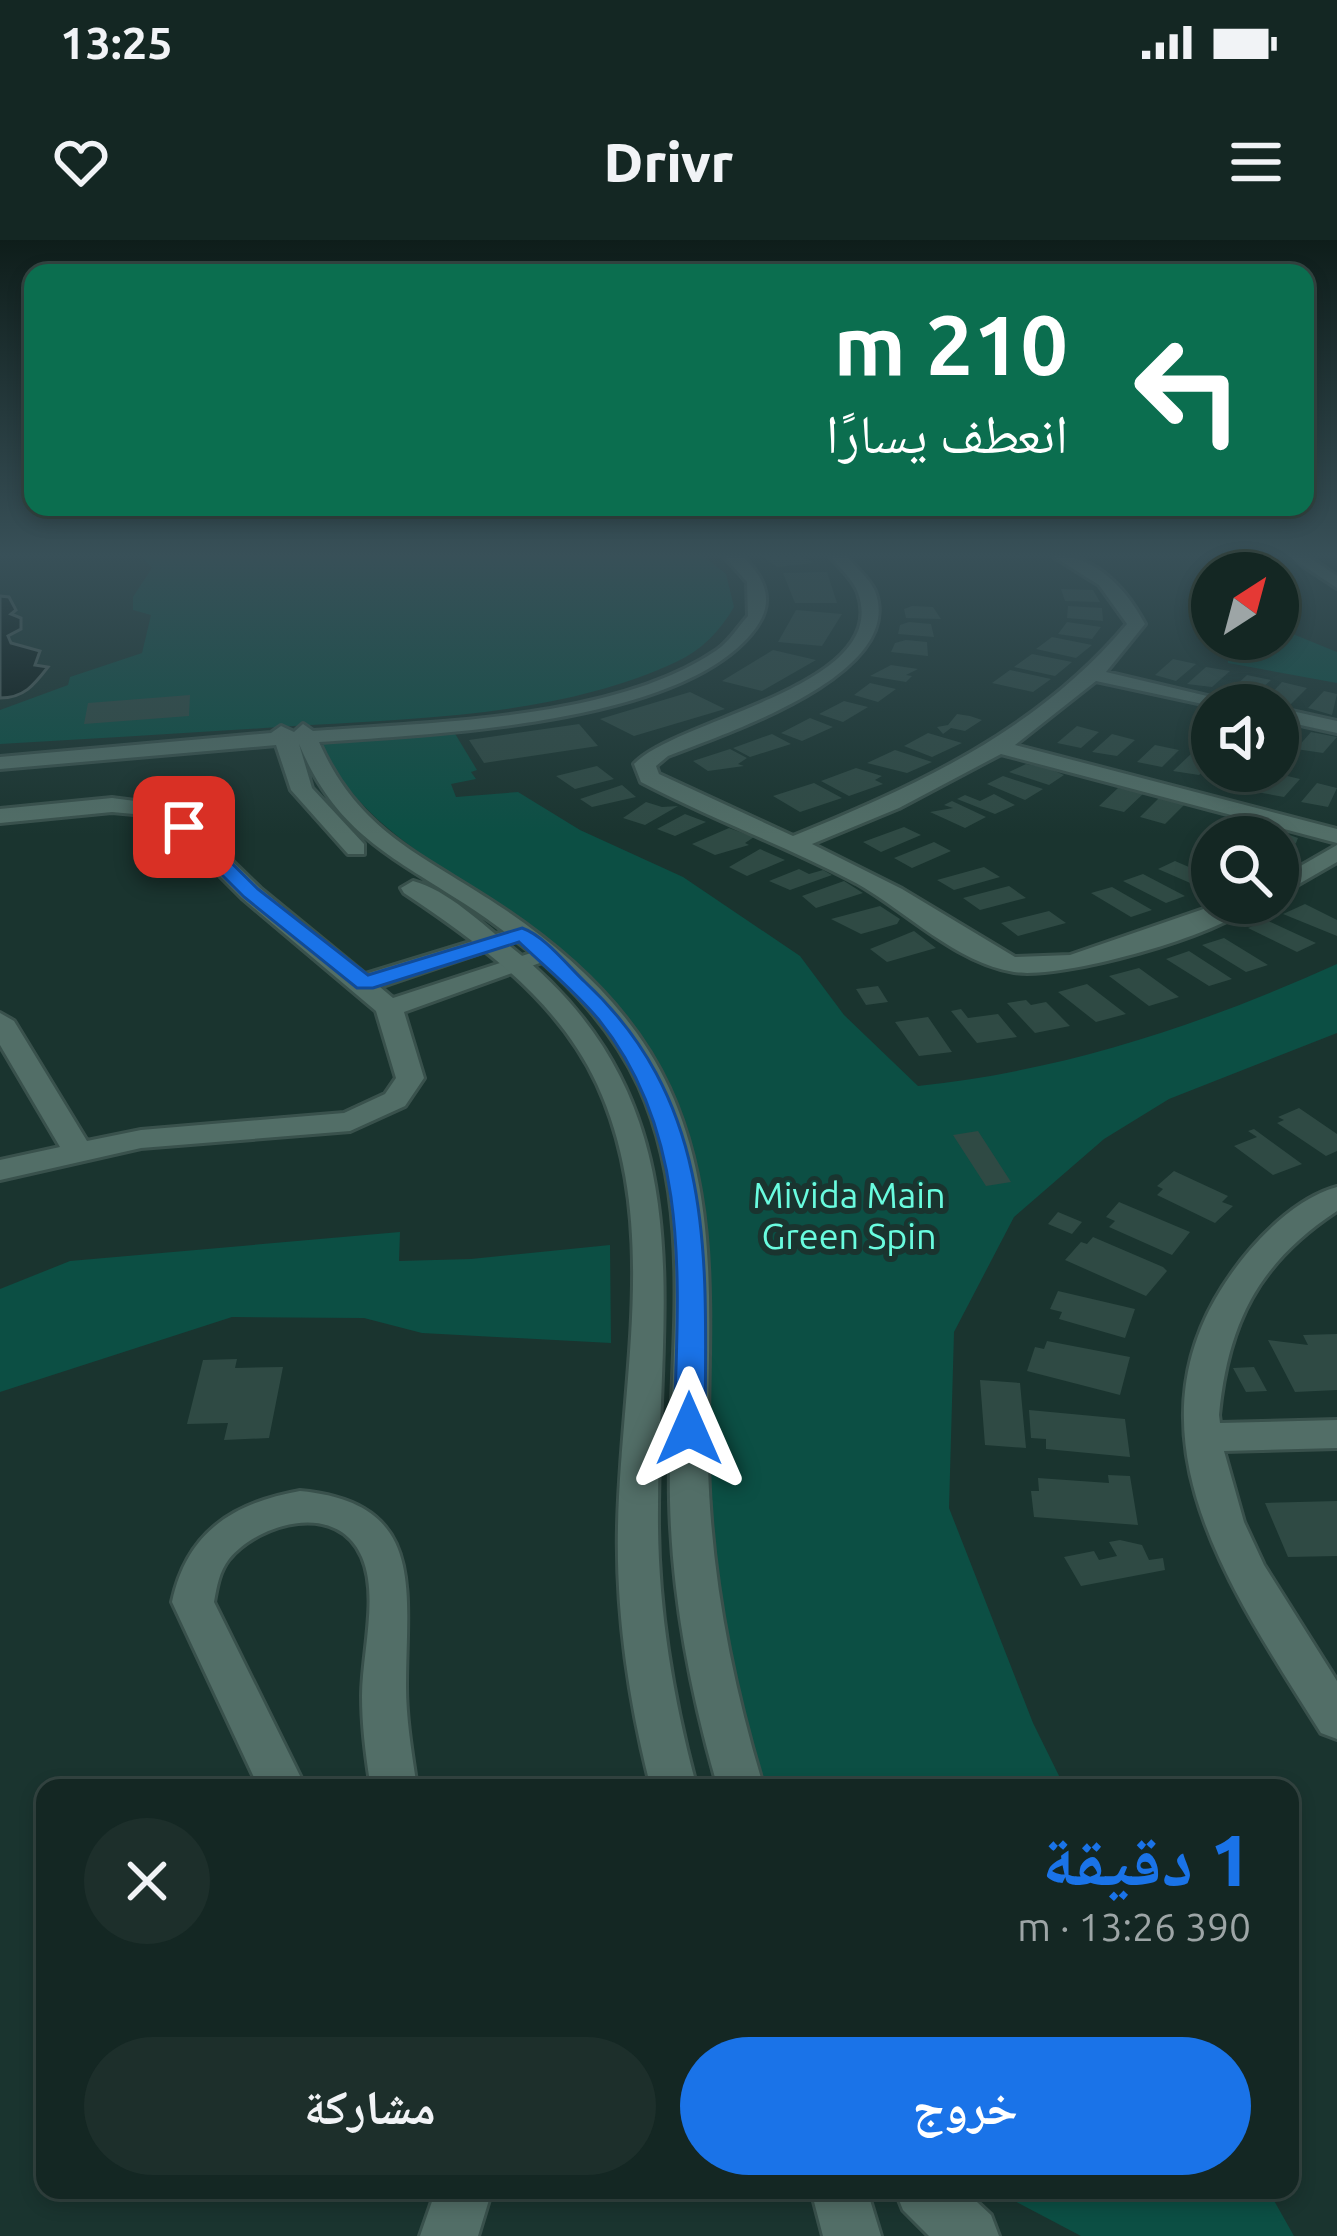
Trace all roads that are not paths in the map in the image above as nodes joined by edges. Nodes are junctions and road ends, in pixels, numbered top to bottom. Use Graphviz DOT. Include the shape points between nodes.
graph roads {
  1 [pos="707,648"];
  2 [pos="729,648"];
  3 [pos="855,648"];
  4 [pos="1116,648"];
  5 [pos="1094,674"];
  6 [pos="1191,695"];
  7 [pos="1299,719"];
  8 [pos="1337,727"];
  9 [pos="293,734"];
  10 [pos="998,747"];
  11 [pos="0,753"];
  12 [pos="0,763"];
  13 [pos="0,816"];
  14 [pos="1337,836"];
  15 [pos="798,842"];
  16 [pos="1337,852"];
  17 [pos="1299,876"];
  18 [pos="1191,923"];
  19 [pos="490,945"];
  20 [pos="529,952"];
  21 [pos="365,983"];
  22 [pos="389,1008"];
  23 [pos="0,1021"];
  24 [pos="79,1153"];
  25 [pos="0,1170"];
  26 [pos="1337,1197"];
  27 [pos="1337,1434"];
  28 [pos="1200,1437"];
  29 [pos="1337,1719"];
  30 [pos="280,1779"];
  31 [pos="393,1779"];
  32 [pos="672,1779"];
  33 [pos="739,1779"];
  34 [pos="461,2199"];
  35 [pos="842,2199"];
  36 [pos="932,2199"];
  37 [pos="449,2236"];
  38 [pos="852,2236"];
  39 [pos="970,2236"];
  1 -- 9 [label="street" via="669,670 526,709"];
  2 -- 9 [label="street" via="608,700 536,715"];
  3 -- 15 [label="street" via="780,706 645,764 649,777 686,798"];
  4 -- 5 [label="street"];
  5 -- 6 [label="street"];
  5 -- 10 [label="street"];
  7 -- 8 [label="street"];
  9 -- 11 [label="street"];
  9 -- 12 [label="street"];
  9 -- 19 [label="street" via="302,790 341,836"];
  9 -- 20 [label="street" via="364,828"];
  10 -- 14 [label="street"];
  10 -- 15 [label="street" via="907,799"];
  13 -- 21 [label="street" via="151,809 184,827 251,893"];
  15 -- 18 [label="street" via="1013,964 1062,962"];
  16 -- 17 [label="street"];
  19 -- 20 [label="street"];
  19 -- 21 [label="street"];
  20 -- 22 [label="street"];
  20 -- 32 [label="street" via="602,1067 626,1117 641,1179 649,1256 639,1570"];
  20 -- 33 [label="street" via="593,998 641,1063 686,1186 692,1542 707,1664"];
  21 -- 22 [label="street"];
  22 -- 24 [label="street" via="410,1078 395,1100 350,1122 141,1139"];
  23 -- 24 [label="street"];
  24 -- 25 [label="street"];
  26 -- 28 [label="street" via="1280,1238 1235,1293 1204,1360"];
  27 -- 28 [label="street"];
  28 -- 29 [label="street" via="1236,1552"];
  30 -- 31 [label="street" via="193,1602 193,1584 208,1550 240,1524 299,1508 345,1517 383,1557"];
  34 -- 37 [label="street"];
  35 -- 38 [label="street"];
  36 -- 39 [label="street"];
}
